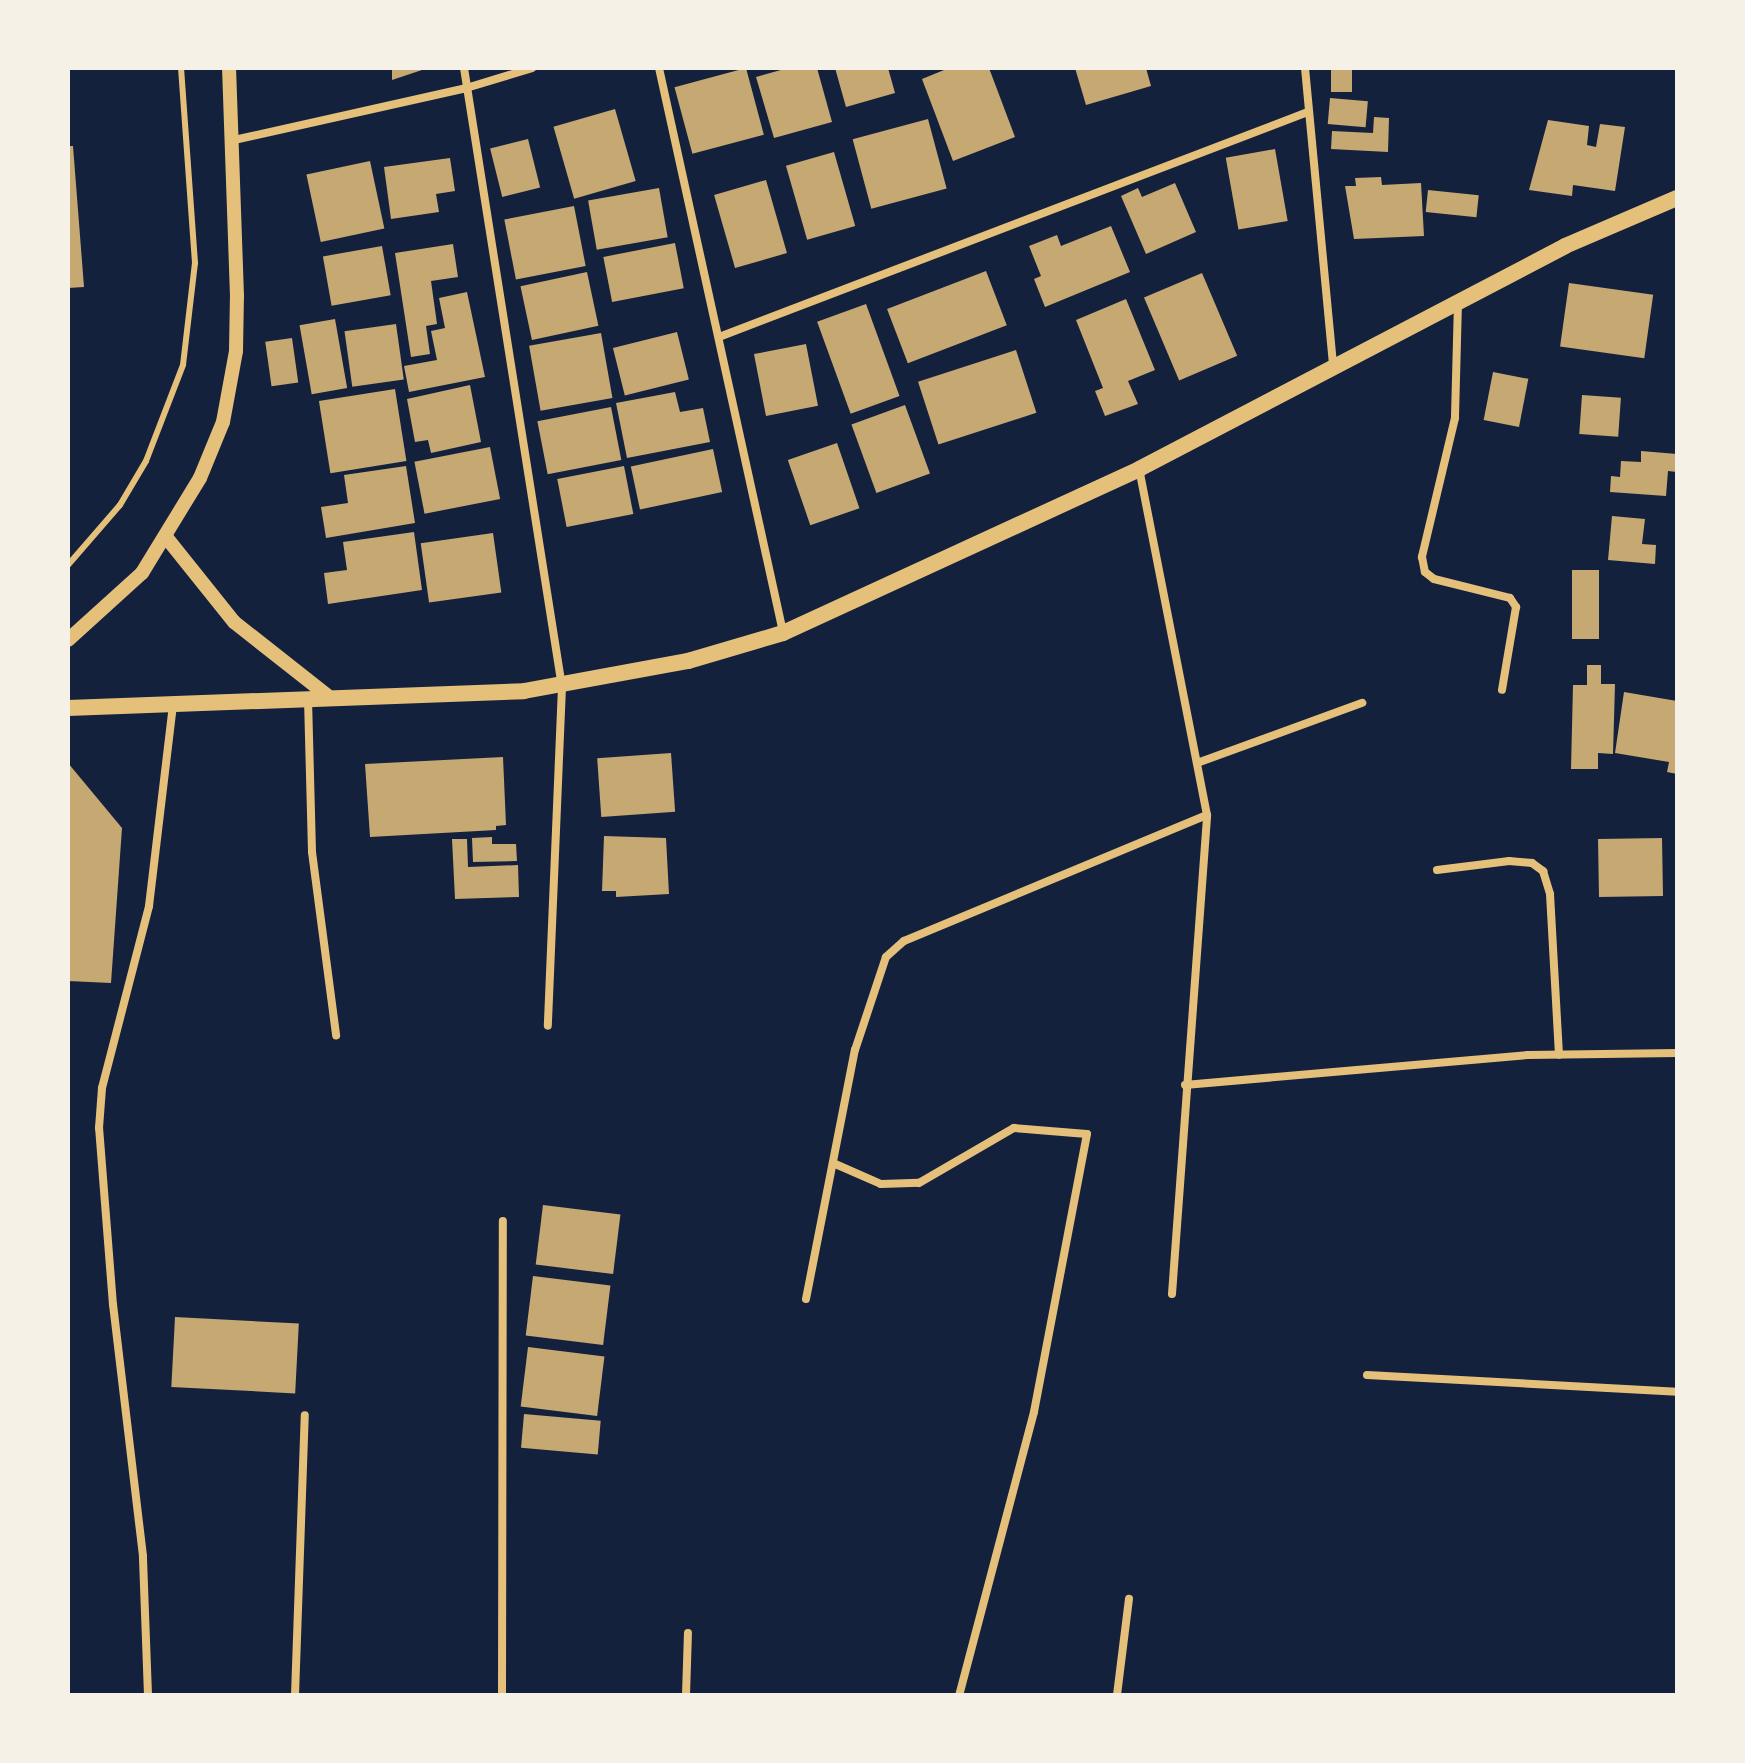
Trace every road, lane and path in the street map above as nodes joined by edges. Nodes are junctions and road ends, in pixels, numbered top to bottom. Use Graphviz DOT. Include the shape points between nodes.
graph roads {
  1 [pos="181,68"];
  2 [pos="229,68"];
  3 [pos="464,68"];
  4 [pos="532,68"];
  5 [pos="659,68"];
  6 [pos="1305,68"];
  7 [pos="463,89"];
  8 [pos="1308,112"];
  9 [pos="234,140"];
  10 [pos="1677,198"];
  11 [pos="1458,301"];
  12 [pos="719,337"];
  13 [pos="1333,365"];
  14 [pos="1139,469"];
  15 [pos="166,537"];
  16 [pos="68,565"];
  17 [pos="783,633"];
  18 [pos="68,640"];
  19 [pos="562,687"];
  20 [pos="1502,690"];
  21 [pos="328,696"];
  22 [pos="308,699"];
  23 [pos="1362,703"];
  24 [pos="173,704"];
  25 [pos="68,708"];
  26 [pos="1197,763"];
  27 [pos="1207,815"];
  28 [pos="1437,870"];
  29 [pos="548,1026"];
  30 [pos="336,1035"];
  31 [pos="1677,1053"];
  32 [pos="1559,1055"];
  33 [pos="1185,1085"];
  34 [pos="833,1163"];
  35 [pos="503,1221"];
  36 [pos="1172,1294"];
  37 [pos="806,1299"];
  38 [pos="1367,1375"];
  39 [pos="1677,1392"];
  40 [pos="305,1415"];
  41 [pos="1129,1599"];
  42 [pos="688,1633"];
  43 [pos="148,1695"];
  44 [pos="295,1695"];
  45 [pos="502,1695"];
  46 [pos="686,1695"];
  47 [pos="959,1695"];
  48 [pos="1117,1695"];
  1 -- 16 [label="lane" via="195,263 183,365 146,461 120,505"];
  2 -- 9 [label="street"];
  3 -- 7 [label="street"];
  4 -- 7 [label="street"];
  5 -- 12 [label="street"];
  6 -- 8 [label="street"];
  7 -- 9 [label="street"];
  7 -- 19 [label="street"];
  8 -- 12 [label="street"];
  8 -- 13 [label="street"];
  9 -- 15 [label="street" via="236,351 223,422 200,478"];
  10 -- 11 [label="main road"];
  11 -- 13 [label="main road"];
  11 -- 20 [label="street" via="1455,418 1422,557 1425,572 1434,579 1510,598 1517,616"];
  12 -- 17 [label="street"];
  13 -- 14 [label="main road"];
  14 -- 17 [label="main road"];
  14 -- 26 [label="street"];
  15 -- 18 [label="street" via="115,602"];
  15 -- 21 [label="street" via="234,622"];
  17 -- 19 [label="main road" via="688,661"];
  19 -- 21 [label="main road"];
  19 -- 29 [label="street"];
  21 -- 22 [label="main road"];
  22 -- 24 [label="main road"];
  22 -- 30 [label="street" via="312,852"];
  23 -- 26 [label="street"];
  24 -- 25 [label="main road"];
  24 -- 43 [label="street" via="149,906 102,1088 99,1128 113,1305 143,1556"];
  26 -- 27 [label="street"];
  27 -- 33 [label="street"];
  27 -- 34 [label="street" via="904,941 886,957 855,1050"];
  28 -- 32 [label="street" via="1509,861 1532,863 1543,871 1550,894"];
  31 -- 32 [label="street"];
  32 -- 33 [label="street"];
  33 -- 36 [label="street"];
  34 -- 37 [label="street"];
  34 -- 47 [label="street" via="881,1184 919,1183 1014,1128 1087,1134 1034,1412"];
  35 -- 45 [label="street"];
  38 -- 39 [label="street"];
  40 -- 44 [label="street"];
  41 -- 48 [label="street"];
  42 -- 46 [label="street"];
}
